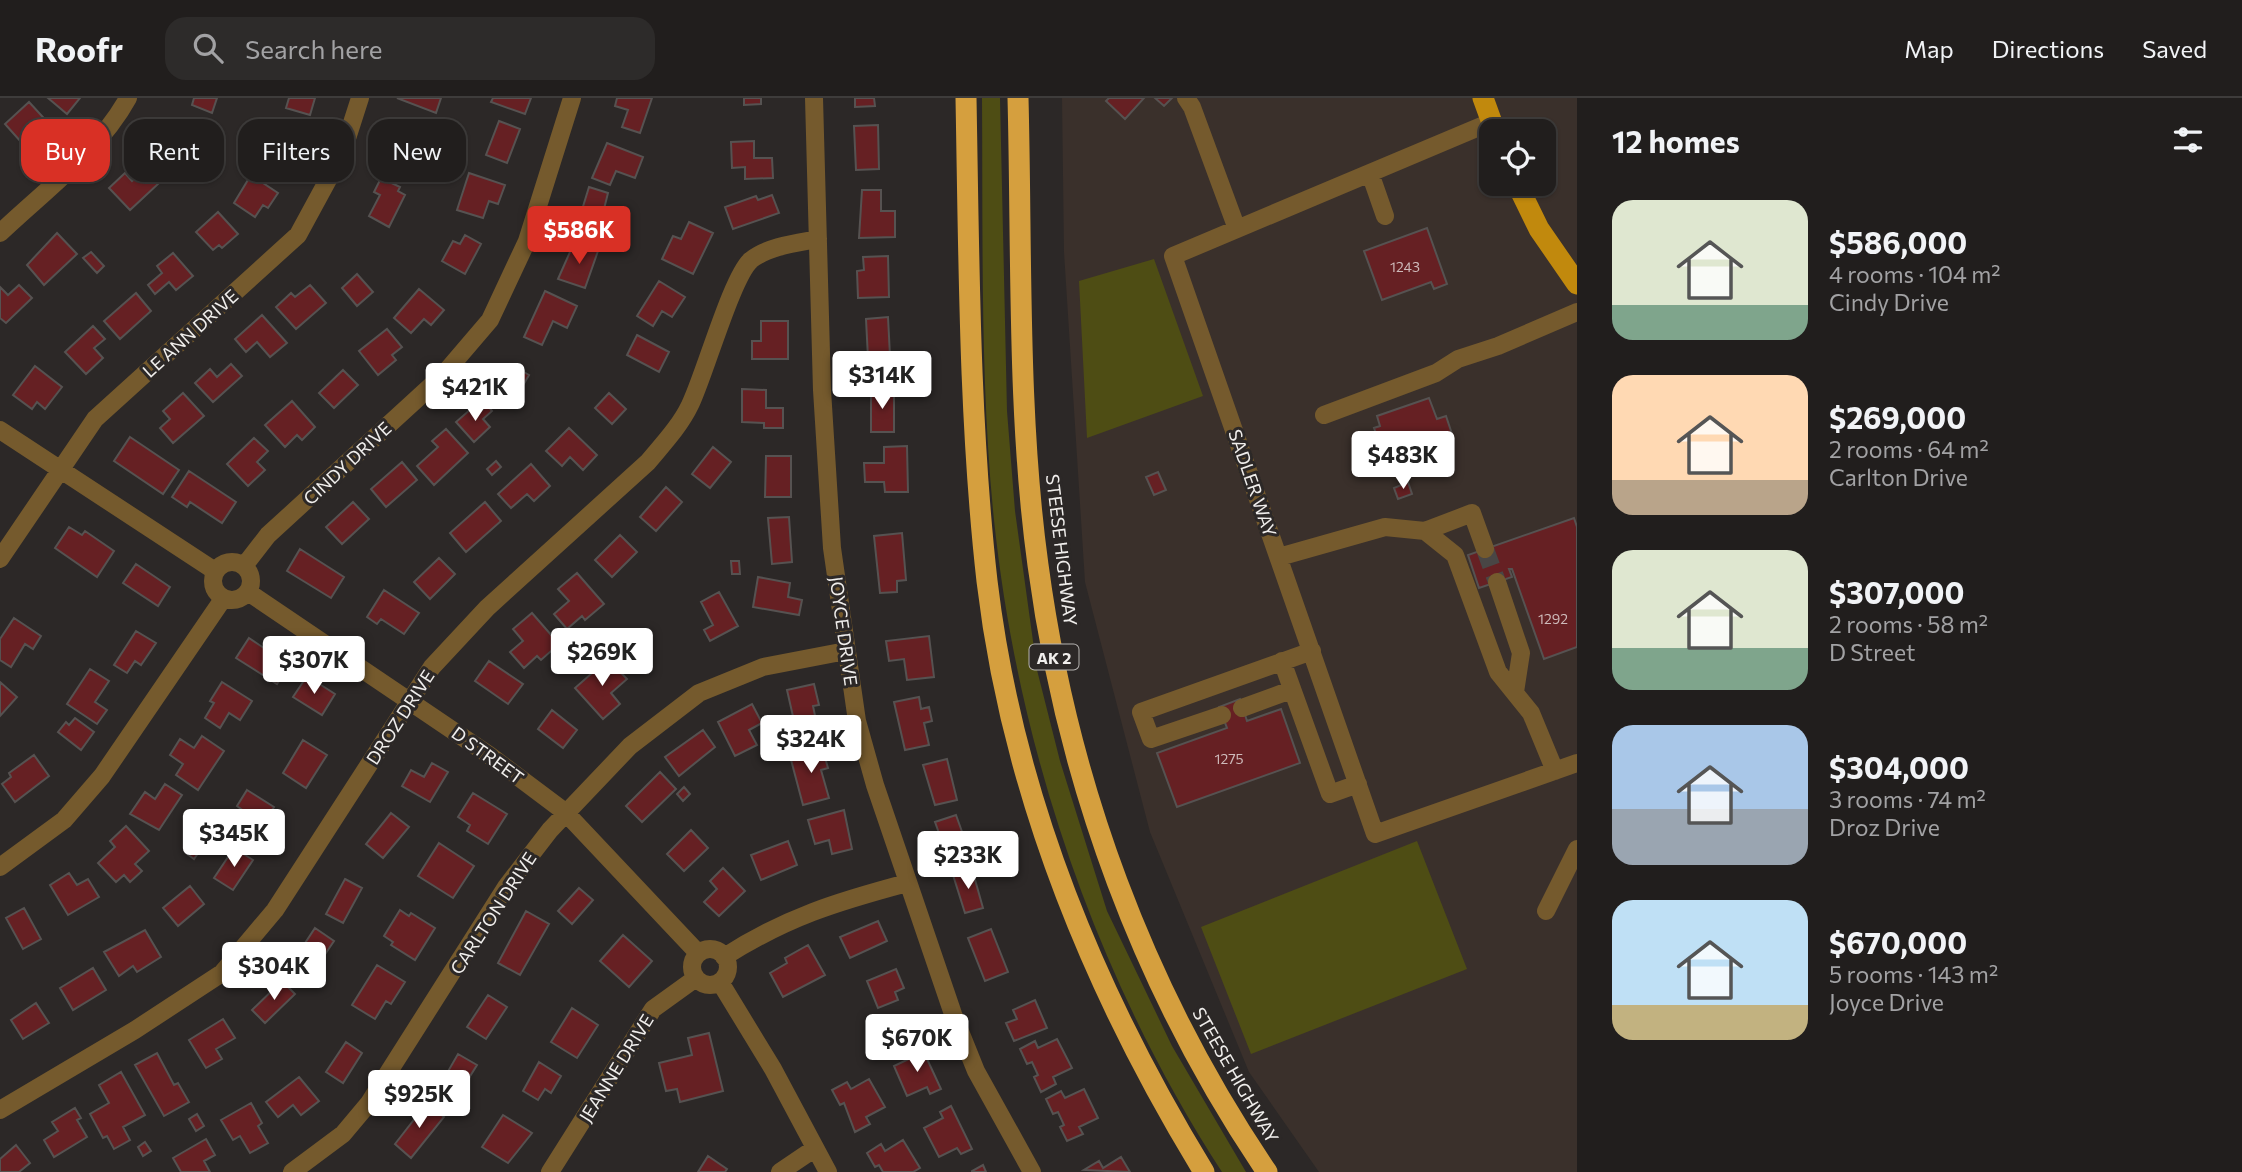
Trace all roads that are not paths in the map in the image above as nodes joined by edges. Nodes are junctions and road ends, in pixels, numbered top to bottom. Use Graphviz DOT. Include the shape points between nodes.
graph roads {
  1 [pos="128,98"];
  2 [pos="359,98"];
  3 [pos="572,98"];
  4 [pos="814,98"];
  5 [pos="966,98"];
  6 [pos="1018,98"];
  7 [pos="1186,98"];
  8 [pos="1483,98"];
  9 [pos="1490,119"];
  10 [pos="1479,132"];
  11 [pos="1370,173"];
  12 [pos="1523,196"];
  13 [pos="1385,216"];
  14 [pos="1237,229"];
  15 [pos="0,233"];
  16 [pos="818,239"];
  17 [pos="1577,284"];
  18 [pos="1577,312"];
  19 [pos="1325,415"];
  20 [pos="0,430"];
  21 [pos="59,469"];
  22 [pos="1425,531"];
  23 [pos="1485,549"];
  24 [pos="1279,557"];
  25 [pos="0,559"];
  26 [pos="244,566"];
  27 [pos="215,571"];
  28 [pos="1497,582"];
  29 [pos="248,592"];
  30 [pos="223,598"];
  31 [pos="1311,650"];
  32 [pos="845,651"];
  33 [pos="1282,661"];
  34 [pos="1292,690"];
  35 [pos="1515,692"];
  36 [pos="409,699"];
  37 [pos="1242,708"];
  38 [pos="1222,715"];
  39 [pos="1577,763"];
  40 [pos="1555,771"];
  41 [pos="1358,784"];
  42 [pos="565,812"];
  43 [pos="1577,849"];
  44 [pos="0,867"];
  45 [pos="907,883"];
  46 [pos="1546,911"];
  47 [pos="698,953"];
  48 [pos="724,957"];
  49 [pos="696,978"];
  50 [pos="720,982"];
  51 [pos="0,1110"];
  52 [pos="814,1149"];
  53 [pos="292,1172"];
  54 [pos="550,1172"];
  55 [pos="780,1172"];
  56 [pos="828,1172"];
  57 [pos="1032,1172"];
  58 [pos="1204,1172"];
  59 [pos="1267,1172"];
  1 -- 15 [label="street" via="79,159"];
  2 -- 21 [label="street, LE ANN DRIVE" via="342,154 298,235 95,419"];
  3 -- 26 [label="street, CINDY DRIVE" via="527,241 490,320 443,375 268,535"];
  4 -- 16 [label="street, JOYCE DRIVE"];
  5 -- 58 [label="highway" via="978,478 988,583 1006,690 1027,775 1081,934 1137,1057"];
  6 -- 59 [label="highway, STEESE HIGHWAY / AK 2" via="1029,482 1038,565 1060,686 1098,830 1136,932 1183,1033"];
  7 -- 14 [label="street"];
  8 -- 9 [label="main road"];
  10 -- 11 [label="street, SADLER WAY"];
  11 -- 13 [label="street"];
  11 -- 14 [label="street, SADLER WAY"];
  12 -- 17 [label="main road" via="1539,229"];
  14 -- 24 [label="street, SADLER WAY" via="1173,256"];
  16 -- 32 [label="street, JOYCE DRIVE" via="831,535"];
  16 -- 36 [label="street, DROZ DRIVE" via="785,245 750,261 690,406 666,441 487,608"];
  18 -- 19 [label="street"];
  20 -- 21 [label="street"];
  21 -- 25 [label="street, LE ANN DRIVE"];
  21 -- 27 [label="street"];
  22 -- 23 [label="street" via="1472,513"];
  22 -- 24 [label="street" via="1385,527"];
  22 -- 35 [label="street" via="1455,555 1499,672"];
  24 -- 31 [label="street, SADLER WAY"];
  26 -- 27 [label="street" via="225,563"];
  26 -- 29 [label="street" via="250,575"];
  27 -- 30 [label="street" via="212,584"];
  28 -- 35 [label="street" via="1521,653"];
  29 -- 30 [label="street" via="234,600"];
  29 -- 36 [label="street, D STREET"];
  30 -- 44 [label="street" via="102,776 64,820"];
  31 -- 33 [label="street"];
  31 -- 41 [label="street, SADLER WAY"];
  32 -- 42 [label="street, CARLTON DRIVE" via="763,667 699,693 630,746"];
  32 -- 45 [label="street, JOYCE DRIVE" via="861,734"];
  33 -- 34 [label="street"];
  33 -- 38 [label="street" via="1141,712 1151,739"];
  34 -- 37 [label="street"];
  34 -- 41 [label="street" via="1331,794"];
  35 -- 40 [label="street" via="1542,733"];
  36 -- 42 [label="street, D STREET"];
  36 -- 51 [label="street, DROZ DRIVE" via="275,910 222,972"];
  39 -- 40 [label="street, SADLER WAY"];
  40 -- 41 [label="street, SADLER WAY" via="1375,834"];
  42 -- 47 [label="street, D STREET"];
  42 -- 53 [label="street, CARLTON DRIVE" via="506,887 369,1103 343,1134"];
  43 -- 46 [label="street"];
  45 -- 48 [label="street" via="818,908 769,929"];
  45 -- 57 [label="street, JOYCE DRIVE" via="976,1071"];
  47 -- 48 [label="street" via="709,949"];
  47 -- 49 [label="street" via="692,964"];
  48 -- 50 [label="street" via="727,974"];
  49 -- 50 [label="street" via="709,985"];
  49 -- 54 [label="street, JEANNE DRIVE" via="653,1009"];
  50 -- 52 [label="street" via="773,1069"];
  52 -- 55 [label="street"];
  52 -- 56 [label="street"];
}
